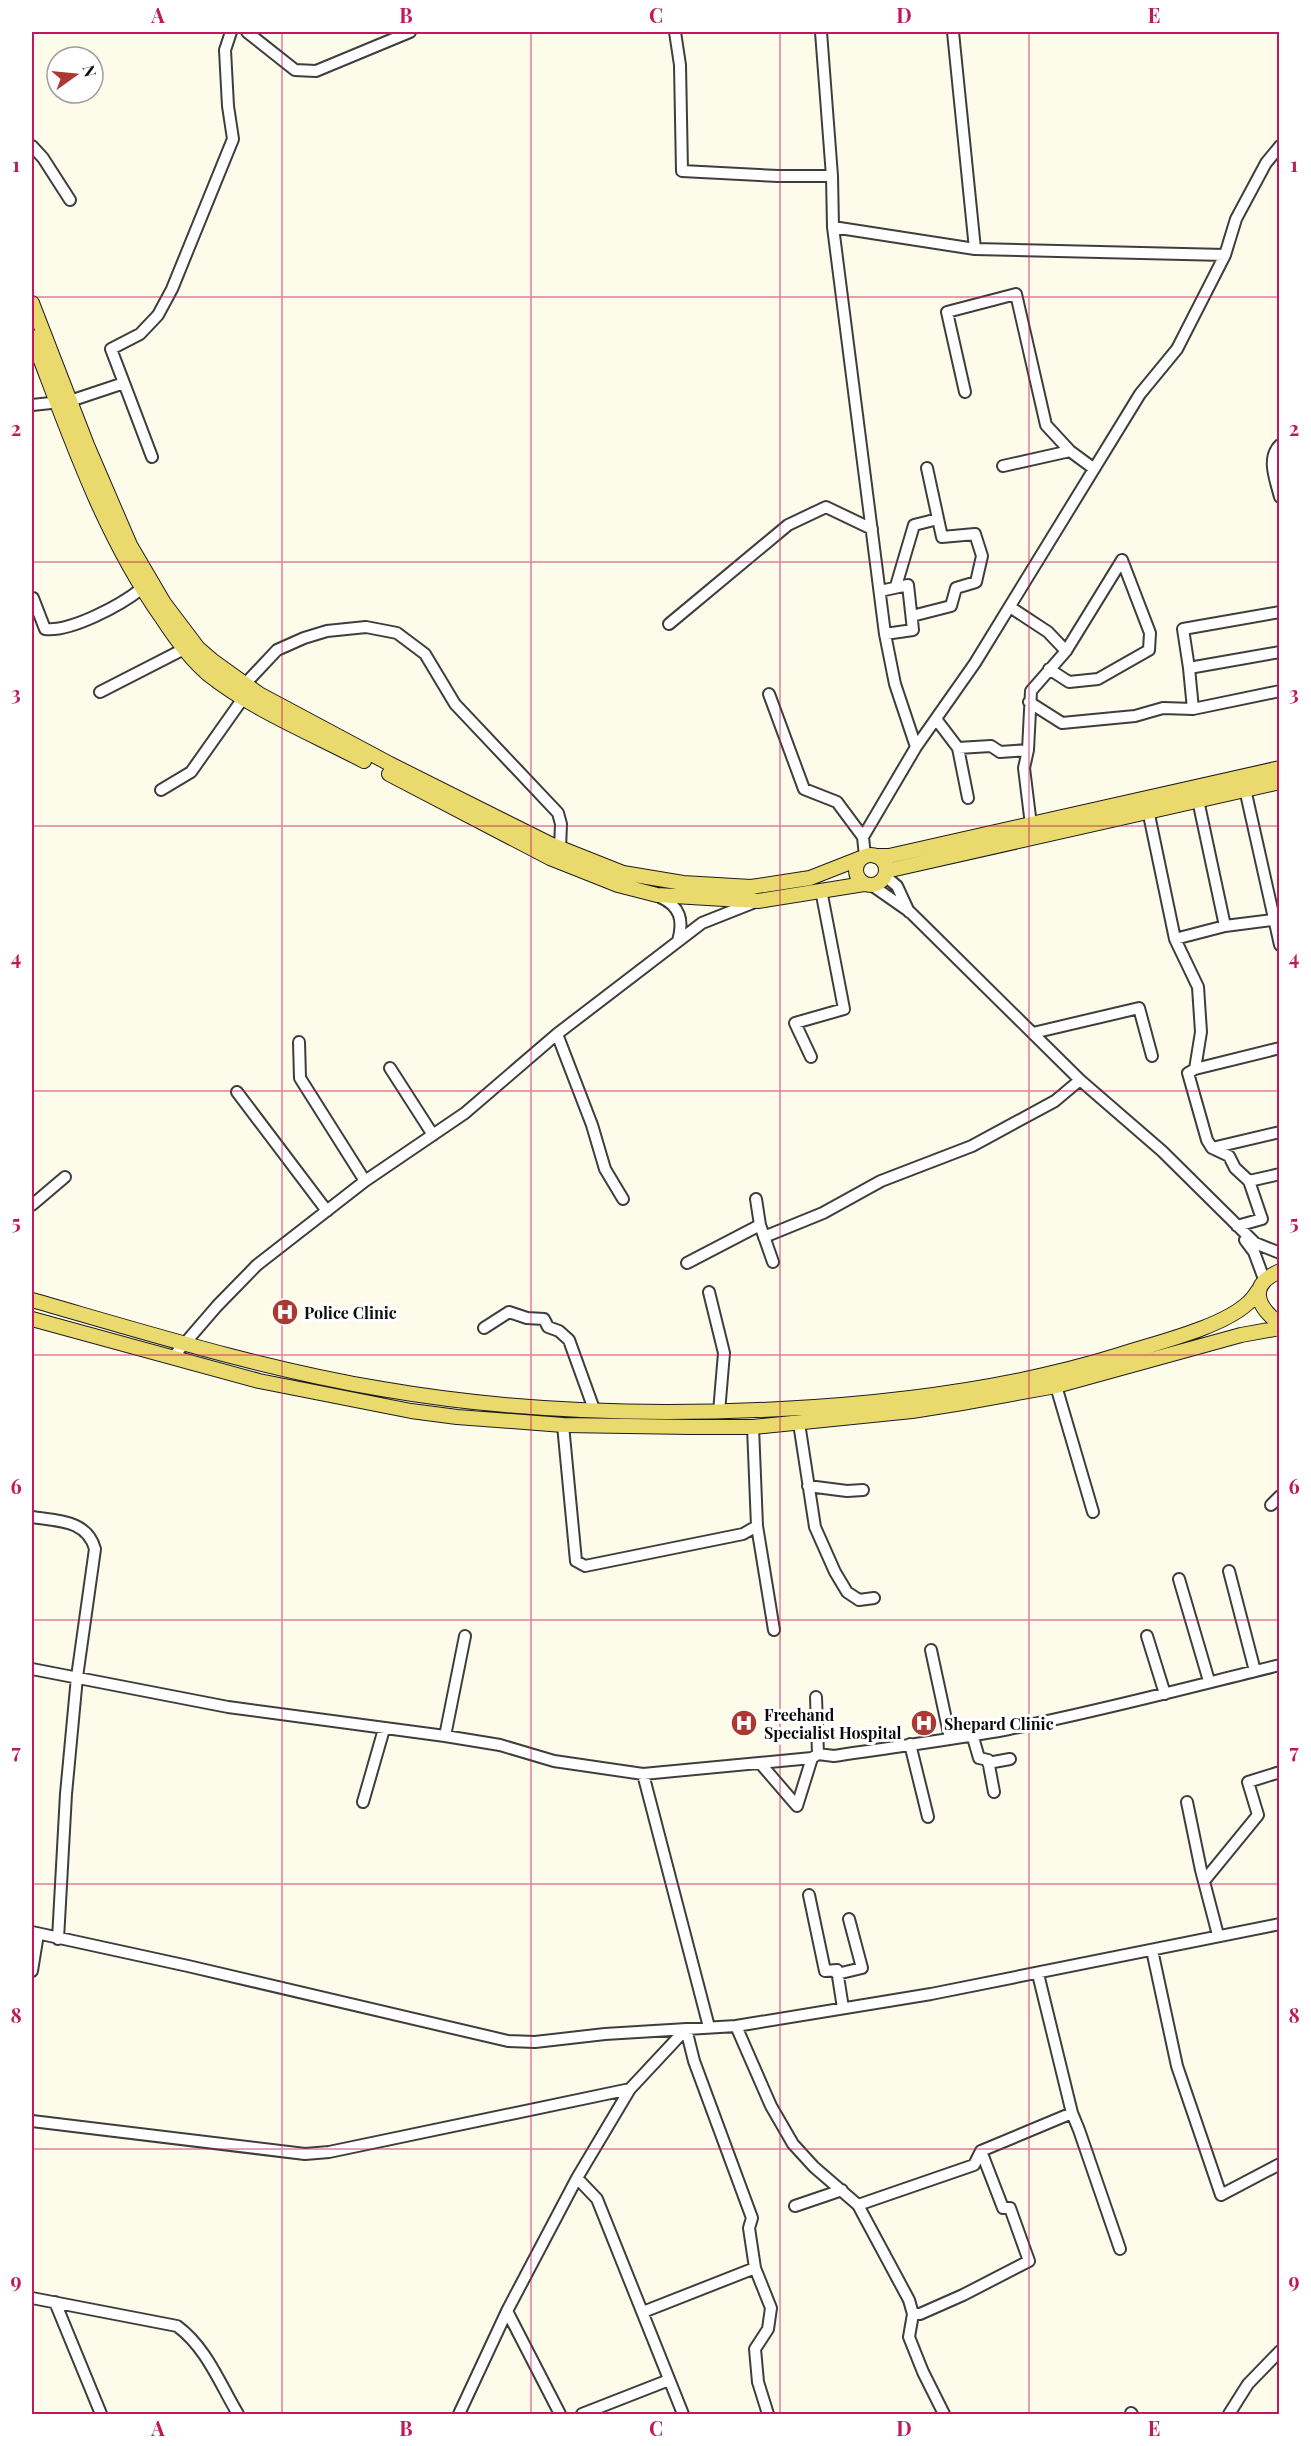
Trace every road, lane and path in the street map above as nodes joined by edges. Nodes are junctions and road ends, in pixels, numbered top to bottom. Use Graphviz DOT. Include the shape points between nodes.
graph roads {
  1 [pos="231,32"];
  2 [pos="247,32"];
  3 [pos="410,32"];
  4 [pos="675,32"];
  5 [pos="820,32"];
  6 [pos="956,33"];
  7 [pos="32,146"];
  8 [pos="1280,146"];
  9 [pos="832,176"];
  10 [pos="70,200"];
  11 [pos="833,227"];
  12 [pos="975,249"];
  13 [pos="1225,255"];
  14 [pos="32,303"];
  15 [pos="32,337"];
  16 [pos="124,383"];
  17 [pos="965,392"];
  18 [pos="63,401"];
  19 [pos="32,405"];
  20 [pos="1280,445"];
  21 [pos="1070,451"];
  22 [pos="152,457"];
  23 [pos="1003,466"];
  24 [pos="927,468"];
  25 [pos="1093,468"];
  26 [pos="1280,497"];
  27 [pos="938,519"];
  28 [pos="873,529"];
  29 [pos="896,586"];
  30 [pos="141,589"];
  31 [pos="880,591"];
  32 [pos="33,597"];
  33 [pos="1010,607"];
  34 [pos="1280,612"];
  35 [pos="912,616"];
  36 [pos="669,624"];
  37 [pos="885,634"];
  38 [pos="184,649"];
  39 [pos="1066,651"];
  40 [pos="1280,652"];
  41 [pos="1189,668"];
  42 [pos="1049,669"];
  43 [pos="245,691"];
  44 [pos="1280,691"];
  45 [pos="100,692"];
  46 [pos="769,694"];
  47 [pos="1029,702"];
  48 [pos="1193,709"];
  49 [pos="936,719"];
  50 [pos="916,747"];
  51 [pos="958,748"];
  52 [pos="1028,750"];
  53 [pos="1280,768"];
  54 [pos="1280,782"];
  55 [pos="1245,789"];
  56 [pos="161,790"];
  57 [pos="968,798"];
  58 [pos="1198,800"];
  59 [pos="1148,810"];
  60 [pos="1031,825"];
  61 [pos="863,837"];
  62 [pos="560,848"];
  63 [pos="867,856"];
  64 [pos="885,874"];
  65 [pos="867,884"];
  66 [pos="822,890"];
  67 [pos="657,895"];
  68 [pos="758,902"];
  69 [pos="909,912"];
  70 [pos="1277,920"];
  71 [pos="1224,926"];
  72 [pos="1175,939"];
  73 [pos="678,941"];
  74 [pos="1280,945"];
  75 [pos="557,1034"];
  76 [pos="1033,1034"];
  77 [pos="299,1042"];
  78 [pos="1280,1048"];
  79 [pos="1152,1056"];
  80 [pos="811,1057"];
  81 [pos="390,1068"];
  82 [pos="1195,1069"];
  83 [pos="1080,1080"];
  84 [pos="237,1092"];
  85 [pos="1280,1132"];
  86 [pos="433,1135"];
  87 [pos="1212,1148"];
  88 [pos="1280,1174"];
  89 [pos="65,1177"];
  90 [pos="365,1181"];
  91 [pos="1249,1181"];
  92 [pos="623,1199"];
  93 [pos="756,1199"];
  94 [pos="32,1205"];
  95 [pos="327,1212"];
  96 [pos="760,1225"];
  97 [pos="1237,1226"];
  98 [pos="764,1237"];
  99 [pos="1280,1253"];
  100 [pos="773,1262"];
  101 [pos="687,1263"];
  102 [pos="1280,1270"];
  103 [pos="1262,1283"];
  104 [pos="709,1292"];
  105 [pos="32,1300"];
  106 [pos="32,1319"];
  107 [pos="1280,1326"];
  108 [pos="484,1328"];
  109 [pos="185,1344"];
  110 [pos="173,1358"];
  111 [pos="1056,1386"];
  112 [pos="595,1412"];
  113 [pos="719,1412"];
  114 [pos="799,1423"];
  115 [pos="563,1425"];
  116 [pos="753,1427"];
  117 [pos="808,1485"];
  118 [pos="863,1490"];
  119 [pos="1280,1496"];
  120 [pos="1271,1505"];
  121 [pos="1094,1512"];
  122 [pos="32,1517"];
  123 [pos="757,1526"];
  124 [pos="1228,1571"];
  125 [pos="1179,1579"];
  126 [pos="874,1598"];
  127 [pos="774,1630"];
  128 [pos="465,1636"];
  129 [pos="1147,1636"];
  130 [pos="931,1650"];
  131 [pos="1280,1665"];
  132 [pos="32,1669"];
  133 [pos="1255,1671"];
  134 [pos="77,1677"];
  135 [pos="1209,1681"];
  136 [pos="1165,1694"];
  137 [pos="816,1697"];
  138 [pos="384,1730"];
  139 [pos="972,1734"];
  140 [pos="445,1736"];
  141 [pos="950,1738"];
  142 [pos="910,1744"];
  143 [pos="815,1756"];
  144 [pos="1010,1759"];
  145 [pos="760,1762"];
  146 [pos="988,1763"];
  147 [pos="1280,1772"];
  148 [pos="643,1774"];
  149 [pos="994,1792"];
  150 [pos="363,1802"];
  151 [pos="1187,1802"];
  152 [pos="927,1817"];
  153 [pos="1204,1881"];
  154 [pos="809,1895"];
  155 [pos="849,1919"];
  156 [pos="1278,1928"];
  157 [pos="35,1933"];
  158 [pos="1218,1935"];
  159 [pos="58,1939"];
  160 [pos="1152,1950"];
  161 [pos="32,1971"];
  162 [pos="837,1974"];
  163 [pos="1038,1974"];
  164 [pos="843,2008"];
  165 [pos="736,2026"];
  166 [pos="709,2027"];
  167 [pos="686,2029"];
  168 [pos="630,2089"];
  169 [pos="1072,2114"];
  170 [pos="32,2121"];
  171 [pos="981,2151"];
  172 [pos="1280,2164"];
  173 [pos="577,2178"];
  174 [pos="842,2190"];
  175 [pos="858,2205"];
  176 [pos="795,2206"];
  177 [pos="1119,2248"];
  178 [pos="755,2268"];
  179 [pos="32,2298"];
  180 [pos="55,2302"];
  181 [pos="507,2311"];
  182 [pos="643,2312"];
  183 [pos="913,2314"];
  184 [pos="1280,2351"];
  185 [pos="669,2380"];
  186 [pos="1235,2412"];
  187 [pos="101,2415"];
  188 [pos="238,2415"];
  189 [pos="459,2415"];
  190 [pos="560,2415"];
  191 [pos="582,2415"];
  192 [pos="683,2415"];
  193 [pos="768,2415"];
  194 [pos="944,2415"];
  1 -- 16 [label="street" via="225,50 233,139 159,315 140,334 111,349"];
  2 -- 3 [label="street" via="295,70 316,71"];
  4 -- 9 [label="street" via="680,65 682,171"];
  5 -- 9 [label="street"];
  6 -- 12 [label="street"];
  7 -- 10 [label="street"];
  8 -- 13 [label="street" via="1266,163 1236,219"];
  9 -- 11 [label="street"];
  11 -- 12 [label="street"];
  11 -- 28 [label="street"];
  12 -- 13 [label="street"];
  13 -- 25 [label="street" via="1177,349 1140,394"];
  14 -- 18 [label="main road"];
  15 -- 18 [label="main road"];
  16 -- 18 [label="street"];
  16 -- 22 [label="street"];
  17 -- 21 [label="street" via="947,312 1016,294 1046,425"];
  18 -- 19 [label="street"];
  18 -- 30 [label="main road" via="120,552"];
  18 -- 43 [label="main road" via="130,545 164,603 198,648"];
  20 -- 26 [label="street" via="1273,454"];
  21 -- 23 [label="street"];
  21 -- 25 [label="street"];
  24 -- 27 [label="street"];
  25 -- 33 [label="street"];
  27 -- 29 [label="street" via="914,525"];
  27 -- 35 [label="street" via="942,537 975,534 982,556 976,582 956,588 951,606"];
  28 -- 31 [label="street"];
  28 -- 36 [label="street" via="826,507 816,511 788,525"];
  29 -- 31 [label="street"];
  29 -- 35 [label="street" via="908,585"];
  30 -- 32 [label="street" via="119,606 51,630 45,629"];
  30 -- 38 [label="main road"];
  31 -- 37 [label="street"];
  33 -- 39 [label="street" via="1048,632"];
  33 -- 49 [label="street"];
  34 -- 41 [label="street" via="1183,629"];
  35 -- 37 [label="street" via="913,630"];
  37 -- 50 [label="street" via="895,684"];
  38 -- 43 [label="main road" via="208,674"];
  38 -- 45 [label="street"];
  39 -- 42 [label="street"];
  39 -- 42 [label="street" via="1122,560 1150,633 1149,650 1098,679 1069,682"];
  40 -- 41 [label="street"];
  41 -- 48 [label="street"];
  42 -- 47 [label="street" via="1031,692"];
  43 -- 56 [label="street" via="191,772"];
  43 -- 62 [label="main road" via="268,699"];
  43 -- 62 [label="street" via="277,650 304,638 366,627 398,633 425,654 455,704 558,813"];
  43 -- 67 [label="main road" via="550,858 618,885"];
  44 -- 48 [label="street"];
  46 -- 61 [label="street" via="804,789 837,802"];
  47 -- 48 [label="street" via="1062,723 1135,717 1164,708"];
  47 -- 52 [label="street"];
  49 -- 50 [label="street"];
  49 -- 51 [label="street"];
  50 -- 61 [label="street"];
  51 -- 52 [label="street"];
  51 -- 57 [label="street"];
  52 -- 60 [label="street" via="1024,768"];
  53 -- 60 [label="main road"];
  54 -- 55 [label="main road"];
  55 -- 58 [label="main road"];
  55 -- 70 [label="street"];
  58 -- 59 [label="main road"];
  58 -- 71 [label="street"];
  59 -- 64 [label="main road"];
  59 -- 72 [label="street"];
  60 -- 63 [label="main road" via="890,856"];
  61 -- 63 [label="street"];
  62 -- 63 [label="main road" via="623,873 652,879 751,887 810,878"];
  63 -- 64 [label="main road" via="884,863"];
  63 -- 65 [label="main road" via="855,872"];
  64 -- 65 [label="main road" via="880,881"];
  64 -- 69 [label="street" via="897,886"];
  65 -- 66 [label="main road"];
  65 -- 69 [label="street"];
  66 -- 68 [label="main road"];
  66 -- 80 [label="street" via="844,1009 795,1023"];
  67 -- 68 [label="main road"];
  67 -- 73 [label="street" via="679,911 682,927"];
  68 -- 73 [label="street" via="708,920"];
  69 -- 76 [label="street"];
  70 -- 71 [label="street"];
  70 -- 74 [label="street"];
  71 -- 72 [label="street"];
  72 -- 82 [label="street" via="1198,987 1201,1032"];
  73 -- 75 [label="street"];
  75 -- 86 [label="street" via="465,1113"];
  75 -- 92 [label="street" via="605,1169"];
  76 -- 79 [label="street" via="1139,1008"];
  76 -- 83 [label="street"];
  77 -- 90 [label="street" via="300,1078"];
  78 -- 82 [label="street"];
  81 -- 86 [label="street"];
  82 -- 87 [label="street" via="1188,1073"];
  83 -- 97 [label="street" via="1162,1150"];
  83 -- 98 [label="street" via="1055,1101 972,1146 881,1181 823,1213"];
  84 -- 95 [label="street"];
  85 -- 87 [label="street"];
  86 -- 90 [label="street"];
  87 -- 91 [label="street" via="1229,1156 1234,1168"];
  88 -- 91 [label="street"];
  89 -- 94 [label="street"];
  90 -- 95 [label="street"];
  91 -- 97 [label="street" via="1262,1219"];
  93 -- 96 [label="street"];
  95 -- 109 [label="street" via="257,1264"];
  96 -- 98 [label="street"];
  96 -- 101 [label="street"];
  97 -- 99 [label="street" via="1255,1243"];
  97 -- 103 [label="street" via="1254,1252"];
  98 -- 100 [label="street"];
  102 -- 103 [label="main road"];
  103 -- 107 [label="main road" via="1261,1306"];
  103 -- 113 [label="main road" via="1248,1304 1225,1318 1091,1364 890,1402"];
  104 -- 113 [label="street" via="723,1353"];
  105 -- 109 [label="main road"];
  106 -- 110 [label="main road"];
  107 -- 111 [label="main road"];
  108 -- 112 [label="street" via="509,1312 544,1319 548,1327 569,1340"];
  109 -- 110 [label="street"];
  109 -- 112 [label="main road" via="380,1389"];
  110 -- 115 [label="main road" via="259,1382 411,1411"];
  111 -- 114 [label="main road" via="912,1411"];
  111 -- 121 [label="street"];
  112 -- 113 [label="main road"];
  114 -- 116 [label="main road"];
  114 -- 117 [label="street"];
  115 -- 116 [label="main road"];
  115 -- 123 [label="street" via="576,1561 585,1566 743,1534"];
  116 -- 123 [label="street"];
  117 -- 118 [label="street"];
  117 -- 126 [label="street" via="815,1527 835,1572 847,1592 859,1600"];
  119 -- 120 [label="street"];
  122 -- 134 [label="street" via="81,1527 92,1538 95,1549"];
  123 -- 127 [label="street"];
  124 -- 133 [label="street"];
  125 -- 135 [label="street"];
  128 -- 140 [label="street"];
  129 -- 136 [label="street"];
  130 -- 141 [label="street"];
  131 -- 133 [label="street"];
  132 -- 134 [label="street"];
  133 -- 135 [label="street"];
  134 -- 138 [label="street" via="228,1707"];
  134 -- 159 [label="street"];
  135 -- 136 [label="street"];
  136 -- 139 [label="street"];
  137 -- 143 [label="street"];
  138 -- 140 [label="street"];
  138 -- 150 [label="street"];
  139 -- 141 [label="street"];
  139 -- 146 [label="street" via="979,1758"];
  140 -- 148 [label="street" via="500,1745 554,1761"];
  141 -- 142 [label="street"];
  142 -- 143 [label="street"];
  142 -- 152 [label="street"];
  143 -- 145 [label="street"];
  143 -- 145 [label="street" via="797,1806"];
  144 -- 146 [label="street"];
  145 -- 148 [label="street"];
  146 -- 149 [label="street"];
  147 -- 153 [label="street" via="1248,1782 1258,1815"];
  148 -- 166 [label="street"];
  151 -- 153 [label="street"];
  153 -- 158 [label="street"];
  154 -- 162 [label="street" via="825,1971 837,1970"];
  155 -- 162 [label="street" via="862,1968"];
  156 -- 158 [label="street"];
  157 -- 159 [label="street"];
  157 -- 161 [label="street"];
  158 -- 160 [label="street"];
  159 -- 167 [label="street" via="508,2041"];
  160 -- 163 [label="street"];
  160 -- 172 [label="street" via="1178,2066 1221,2195"];
  162 -- 164 [label="street"];
  163 -- 164 [label="street"];
  163 -- 169 [label="street"];
  164 -- 165 [label="street"];
  165 -- 166 [label="street"];
  165 -- 174 [label="street" via="771,2106 793,2144"];
  166 -- 167 [label="street"];
  167 -- 168 [label="street"];
  167 -- 178 [label="street" via="752,2218 749,2228"];
  168 -- 170 [label="street" via="305,2154"];
  168 -- 173 [label="street"];
  169 -- 171 [label="street"];
  169 -- 177 [label="street"];
  171 -- 175 [label="street" via="974,2165"];
  171 -- 183 [label="street" via="1003,2208 1010,2208 1029,2261 963,2295"];
  173 -- 181 [label="street"];
  173 -- 182 [label="street" via="597,2199"];
  174 -- 175 [label="street"];
  174 -- 176 [label="street"];
  175 -- 183 [label="street"];
  178 -- 182 [label="street"];
  178 -- 193 [label="street" via="771,2308 768,2329 755,2349 758,2382"];
  179 -- 180 [label="street"];
  180 -- 187 [label="street"];
  180 -- 188 [label="street" via="177,2326 192,2337"];
  181 -- 189 [label="street"];
  181 -- 190 [label="street"];
  182 -- 185 [label="street"];
  183 -- 194 [label="street" via="909,2337"];
  184 -- 186 [label="street" via="1248,2384"];
  185 -- 191 [label="street"];
  185 -- 192 [label="street"];
}
